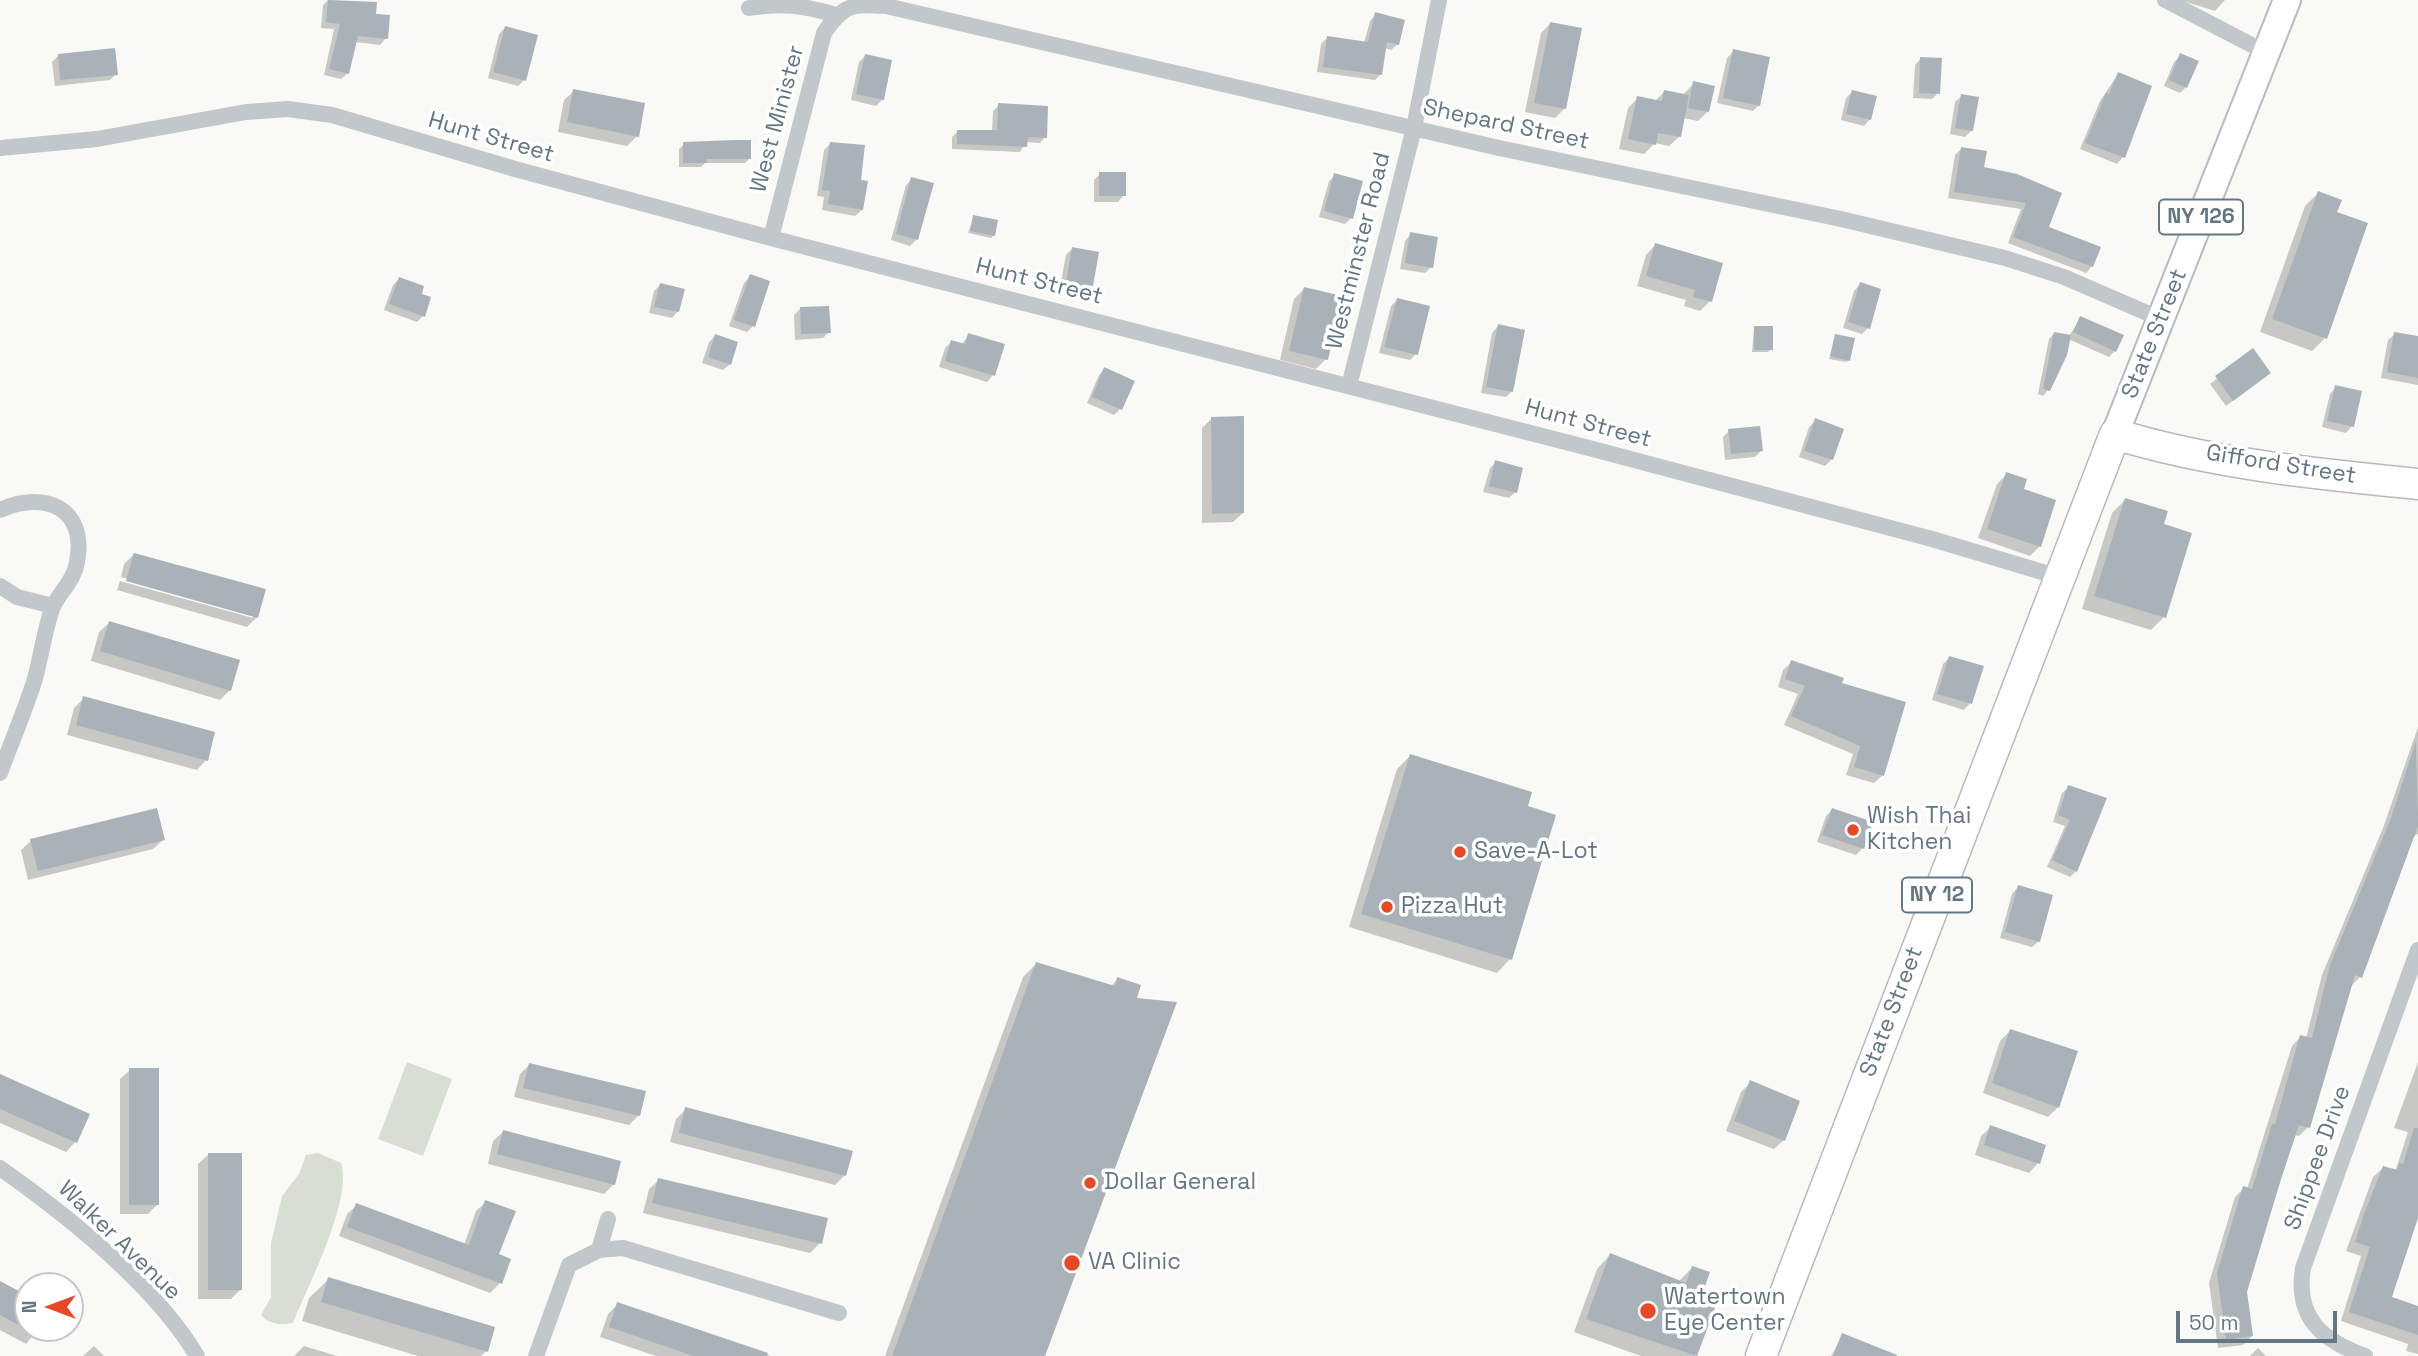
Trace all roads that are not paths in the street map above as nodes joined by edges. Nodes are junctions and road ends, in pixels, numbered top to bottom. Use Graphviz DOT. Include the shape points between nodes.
graph roads {
  1 [pos="1439,0"];
  2 [pos="2165,0"];
  3 [pos="2287,0"];
  4 [pos="749,8"];
  5 [pos="836,15"];
  6 [pos="2267,53"];
  7 [pos="1413,128"];
  8 [pos="0,148"];
  9 [pos="771,238"];
  10 [pos="2161,319"];
  11 [pos="1349,386"];
  12 [pos="2115,434"];
  13 [pos="2418,484"];
  14 [pos="0,510"];
  15 [pos="2059,577"];
  16 [pos="0,586"];
  17 [pos="53,606"];
  18 [pos="0,773"];
  19 [pos="2418,950"];
  20 [pos="0,1168"];
  21 [pos="608,1219"];
  22 [pos="599,1250"];
  23 [pos="839,1313"];
  24 [pos="197,1356"];
  25 [pos="536,1356"];
  26 [pos="1760,1356"];
  27 [pos="2365,1356"];
  1 -- 7 [label="street, Westminster Road"];
  2 -- 6 [label="street"];
  3 -- 6 [label="main road, State Street / NY 126"];
  4 -- 5 [label="street" via="801,4"];
  5 -- 7 [label="street, Shepard Street" via="858,5 886,6"];
  5 -- 9 [label="street, West Minister" via="824,33"];
  6 -- 10 [label="main road, State Street / NY 126"];
  7 -- 10 [label="street, Shepard Street" via="2005,258"];
  7 -- 11 [label="street, Westminster Road"];
  8 -- 9 [label="street, Hunt Street" via="97,139 246,112 288,109 332,115"];
  9 -- 11 [label="street, Hunt Street"];
  10 -- 12 [label="main road, State Street / NY 126"];
  11 -- 15 [label="street, Hunt Street" via="1892,528"];
  12 -- 13 [label="highway, Gifford Street" via="2278,467"];
  12 -- 15 [label="highway, State Street / NY 12"];
  14 -- 17 [label="street" via="17,502 45,501 60,507 75,526 78,562"];
  15 -- 26 [label="highway, State Street / NY 12"];
  16 -- 17 [label="street" via="17,597"];
  17 -- 18 [label="street" via="34,682"];
  19 -- 27 [label="street, Shippee Drive" via="2307,1255 2300,1289 2305,1312 2325,1337"];
  20 -- 24 [label="street, Walker Avenue" via="64,1213 145,1292"];
  21 -- 22 [label="street"];
  22 -- 23 [label="street" via="623,1248"];
  22 -- 25 [label="street" via="569,1265"];
}
